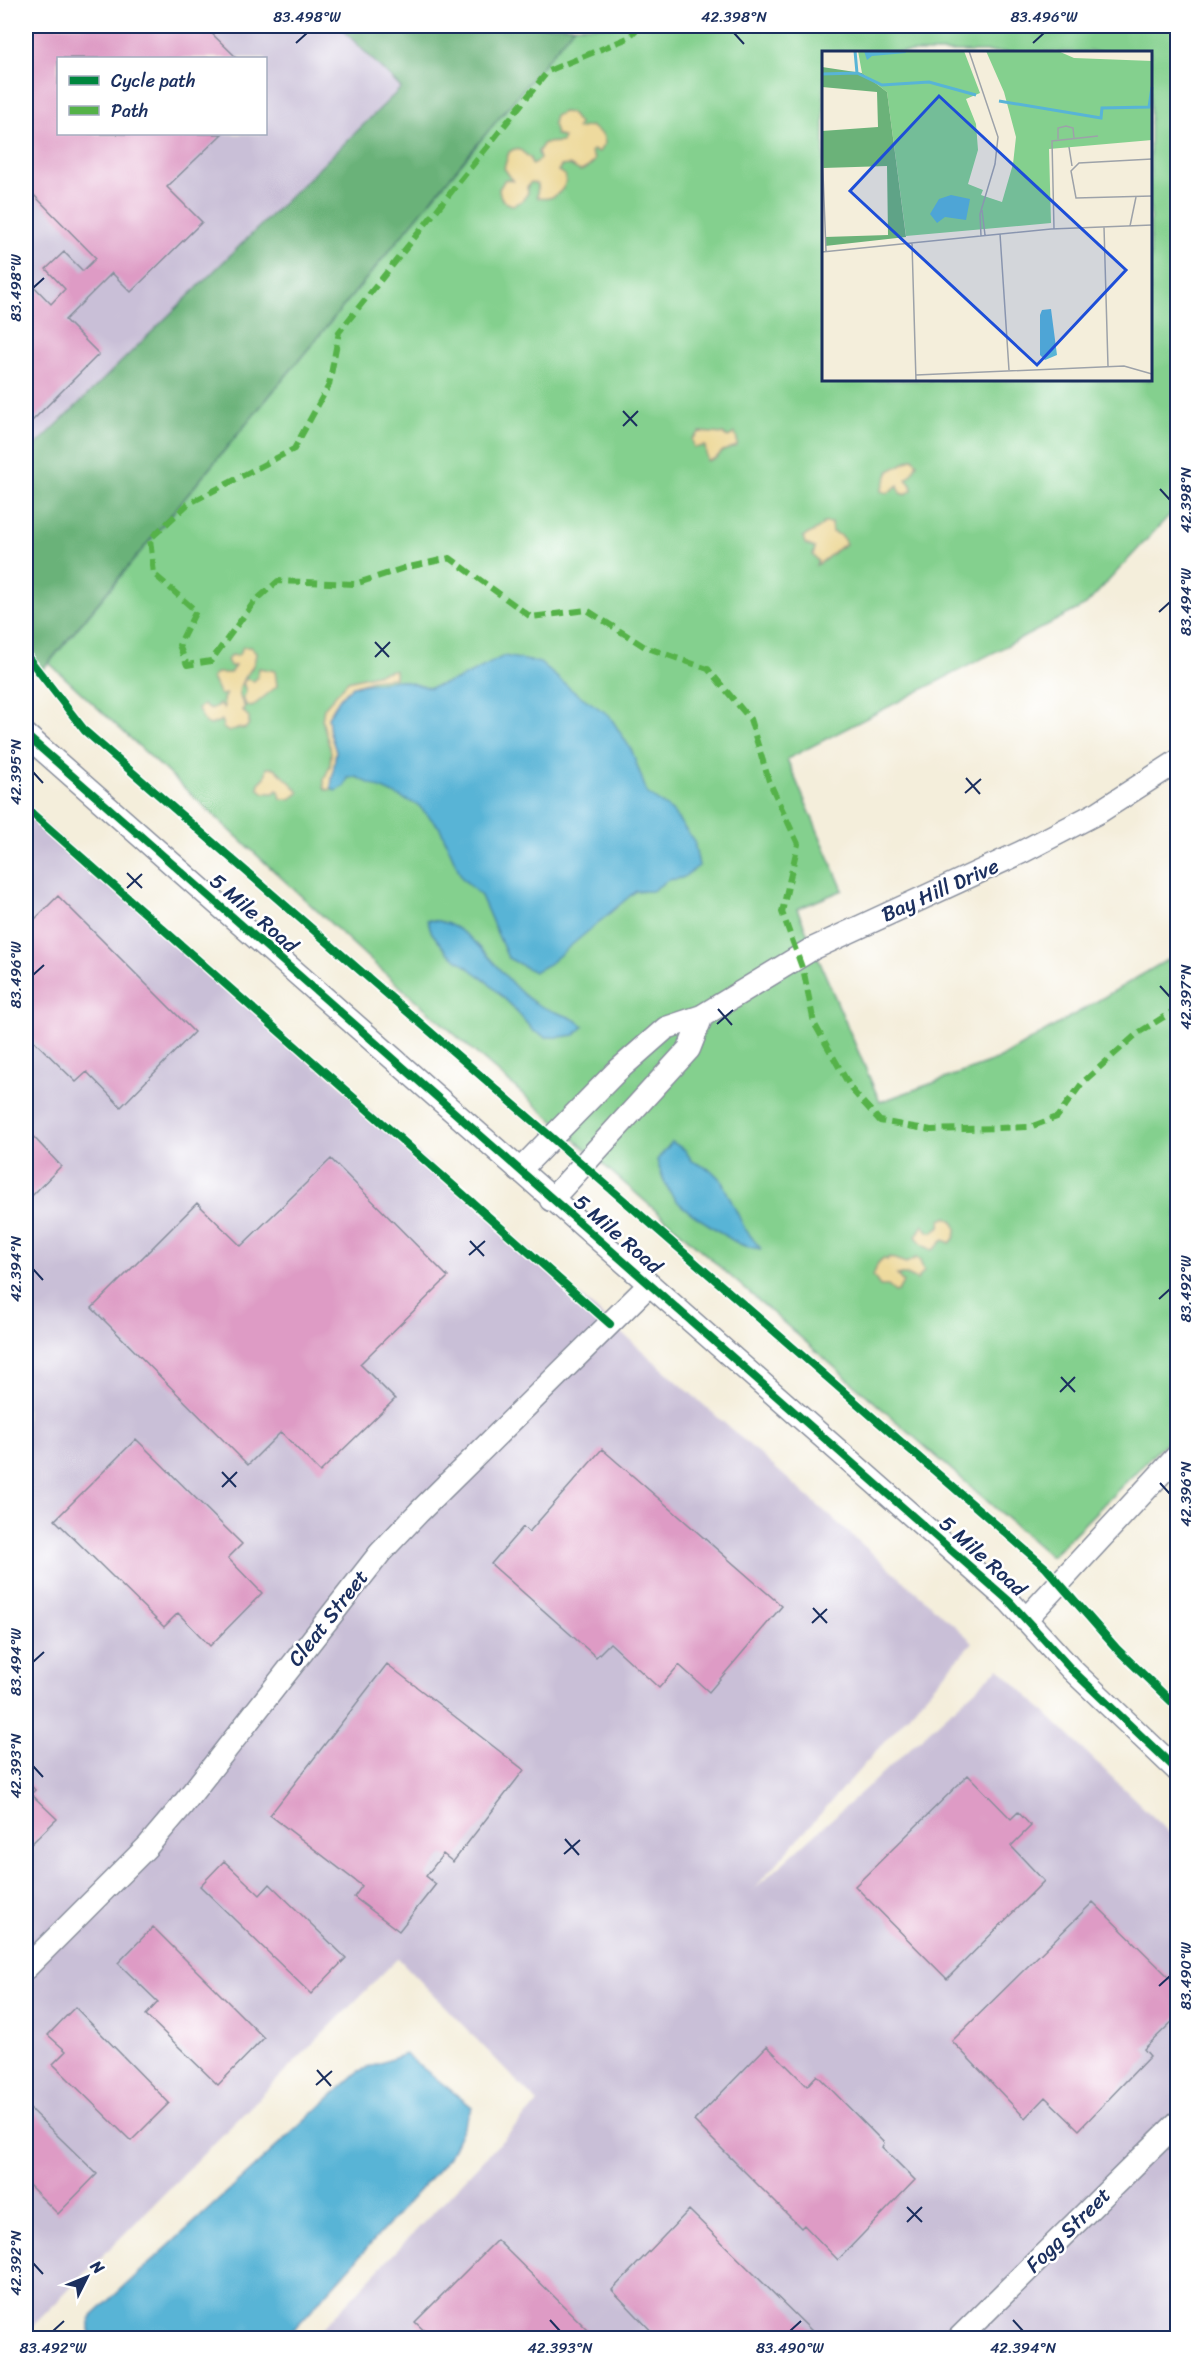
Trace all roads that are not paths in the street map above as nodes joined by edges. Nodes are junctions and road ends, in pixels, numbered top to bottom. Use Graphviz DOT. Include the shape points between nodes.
graph roads {
  1 [pos="30,747"];
  2 [pos="1178,761"];
  3 [pos="702,1016"];
  4 [pos="519,1171"];
  5 [pos="551,1200"];
  6 [pos="649,1285"];
  7 [pos="1178,1455"];
  8 [pos="1024,1620"];
  9 [pos="1178,1772"];
  10 [pos="26,1968"];
  11 [pos="1178,2122"];
  12 [pos="959,2338"];
  1 -- 4 [label="street, 5 Mile Road"];
  2 -- 3 [label="street, Bay Hill Drive" via="1099,812 812,949"];
  3 -- 4 [label="street, Bay Hill Drive" via="666,1028 616,1072"];
  3 -- 5 [label="street" via="689,1049"];
  4 -- 5 [label="street, 5 Mile Road"];
  5 -- 6 [label="street, 5 Mile Road"];
  6 -- 8 [label="street, 5 Mile Road" via="1009,1601"];
  6 -- 10 [label="street, Cleat Street" via="380,1553 182,1807"];
  7 -- 8 [label="street"];
  8 -- 9 [label="street, 5 Mile Road"];
  11 -- 12 [label="street, Fogg Street"];
}
